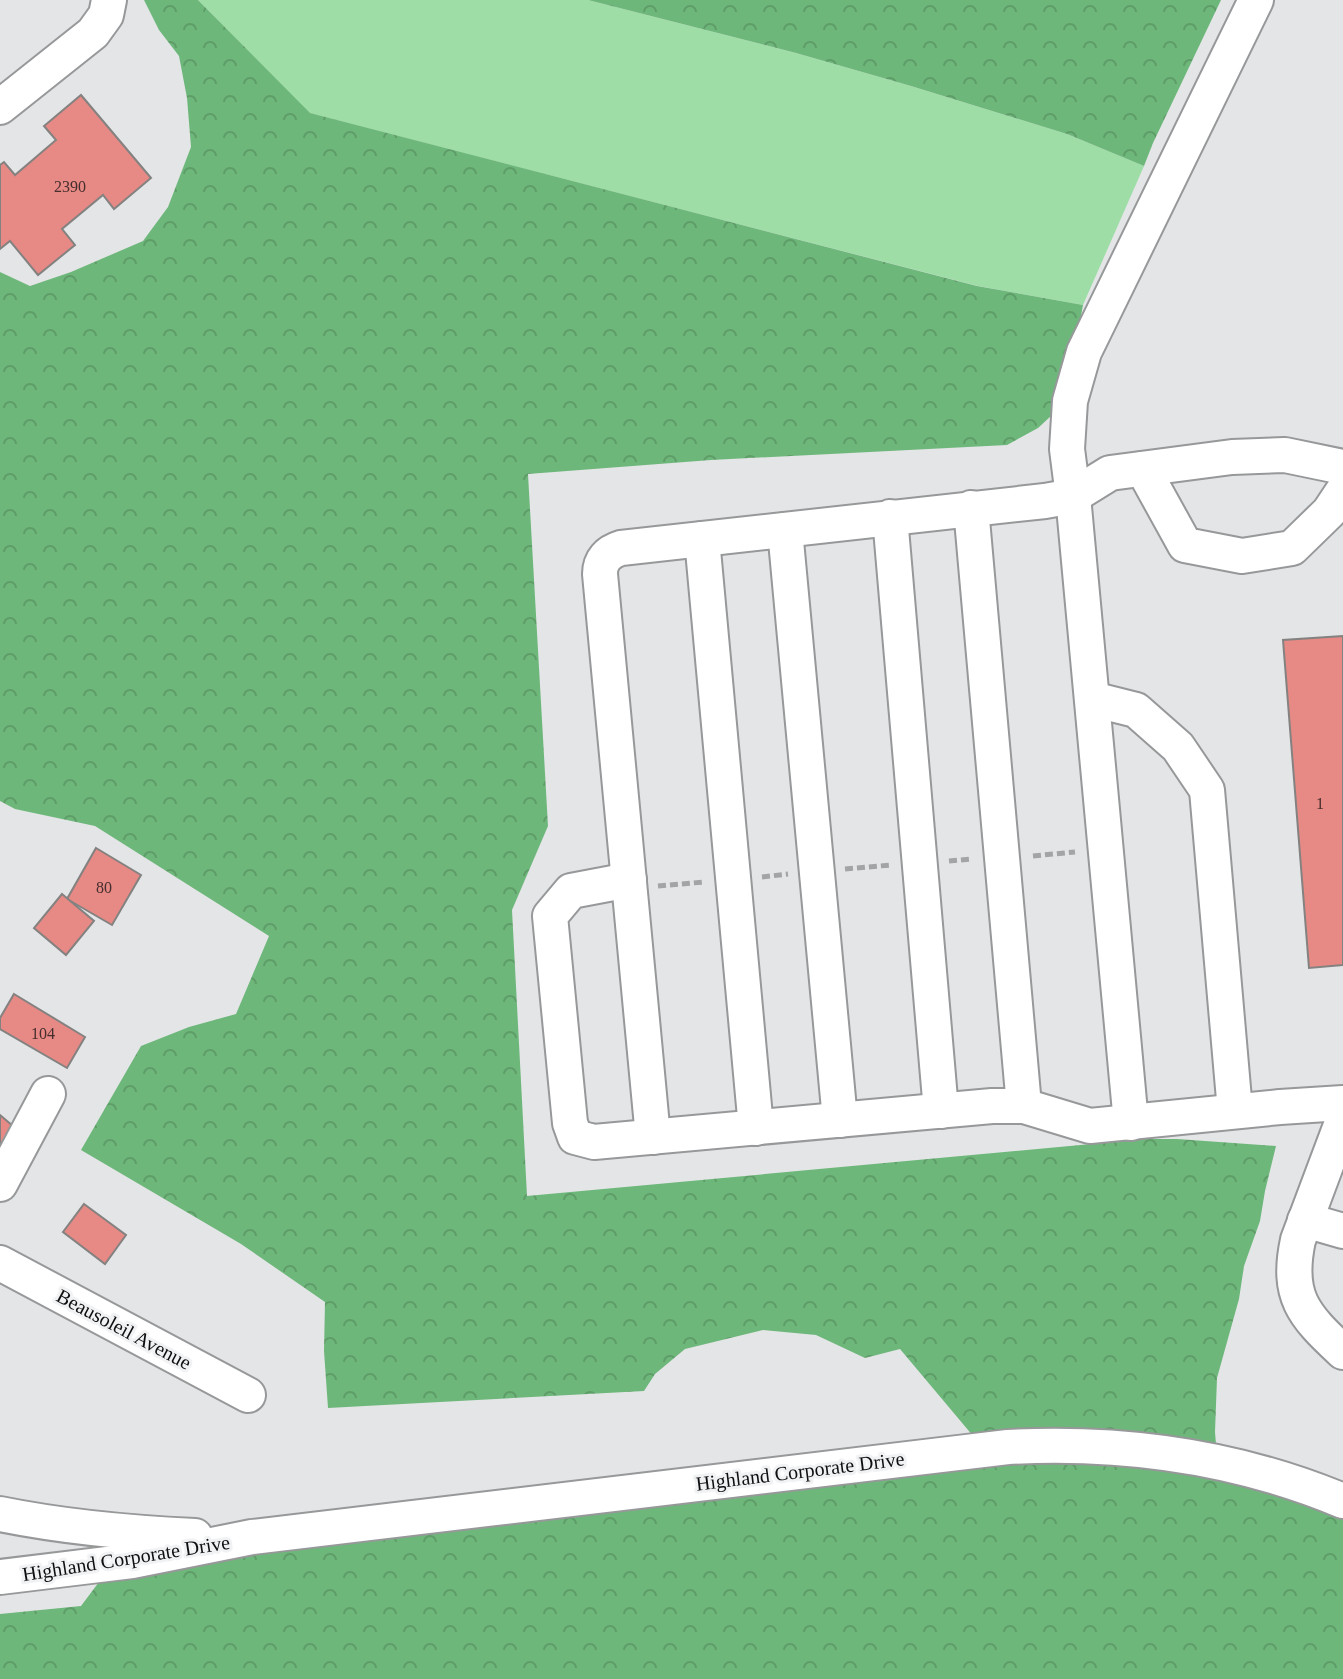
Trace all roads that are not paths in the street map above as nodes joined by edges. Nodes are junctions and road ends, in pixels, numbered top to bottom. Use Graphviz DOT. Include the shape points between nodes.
graph roads {
  1 [pos="109,0"];
  2 [pos="1256,0"];
  3 [pos="0,107"];
  4 [pos="1343,467"];
  5 [pos="1143,469"];
  6 [pos="1343,491"];
  7 [pos="1073,496"];
  8 [pos="971,508"];
  9 [pos="890,517"];
  10 [pos="785,530"];
  11 [pos="702,539"];
  12 [pos="1092,699"];
  13 [pos="629,884"];
  14 [pos="48,1094"];
  15 [pos="1343,1103"];
  16 [pos="1024,1106"];
  17 [pos="941,1111"];
  18 [pos="1235,1111"];
  19 [pos="840,1120"];
  20 [pos="1343,1120"];
  21 [pos="1131,1123"];
  22 [pos="756,1128"];
  23 [pos="653,1137"];
  24 [pos="0,1184"];
  25 [pos="1305,1220"];
  26 [pos="1343,1231"];
  27 [pos="0,1263"];
  28 [pos="1343,1352"];
  29 [pos="248,1395"];
  30 [pos="1343,1501"];
  31 [pos="0,1514"];
  32 [pos="252,1537"];
  33 [pos="0,1577"];
  1 -- 3 [label="street" via="93,33"];
  2 -- 7 [label="street" via="1084,352 1070,401 1067,449"];
  4 -- 5 [label="street" via="1258,455"];
  5 -- 6 [label="street" via="1185,545 1242,556 1292,548"];
  5 -- 7 [label="street" via="1110,473"];
  7 -- 8 [label="street"];
  7 -- 12 [label="street"];
  8 -- 9 [label="street"];
  8 -- 16 [label="street"];
  9 -- 10 [label="street"];
  9 -- 17 [label="street"];
  10 -- 11 [label="street"];
  10 -- 19 [label="street"];
  11 -- 13 [label="street" via="621,548 609,553 600,568"];
  11 -- 22 [label="street"];
  12 -- 18 [label="street" via="1136,710 1178,747 1207,790"];
  12 -- 21 [label="street"];
  13 -- 23 [label="street"];
  13 -- 23 [label="street" via="571,891 550,916 568,1107 575,1137 594,1142"];
  14 -- 24 [label="street"];
  15 -- 18 [label="street"];
  16 -- 17 [label="street"];
  16 -- 21 [label="street" via="1090,1126"];
  17 -- 19 [label="street"];
  18 -- 21 [label="street"];
  19 -- 22 [label="street"];
  20 -- 25 [label="street"];
  22 -- 23 [label="street"];
  25 -- 26 [label="street"];
  25 -- 28 [label="street" via="1294,1260 1296,1292 1309,1318"];
  27 -- 29 [label="street, Beausoleil Avenue"];
  30 -- 32 [label="street, Highland Corporate Drive" via="1272,1476 1185,1455 1051,1445"];
  31 -- 32 [label="street, Highland Corporate Drive" via="132,1532"];
  32 -- 33 [label="street, Highland Corporate Drive" via="132,1561"];
}
